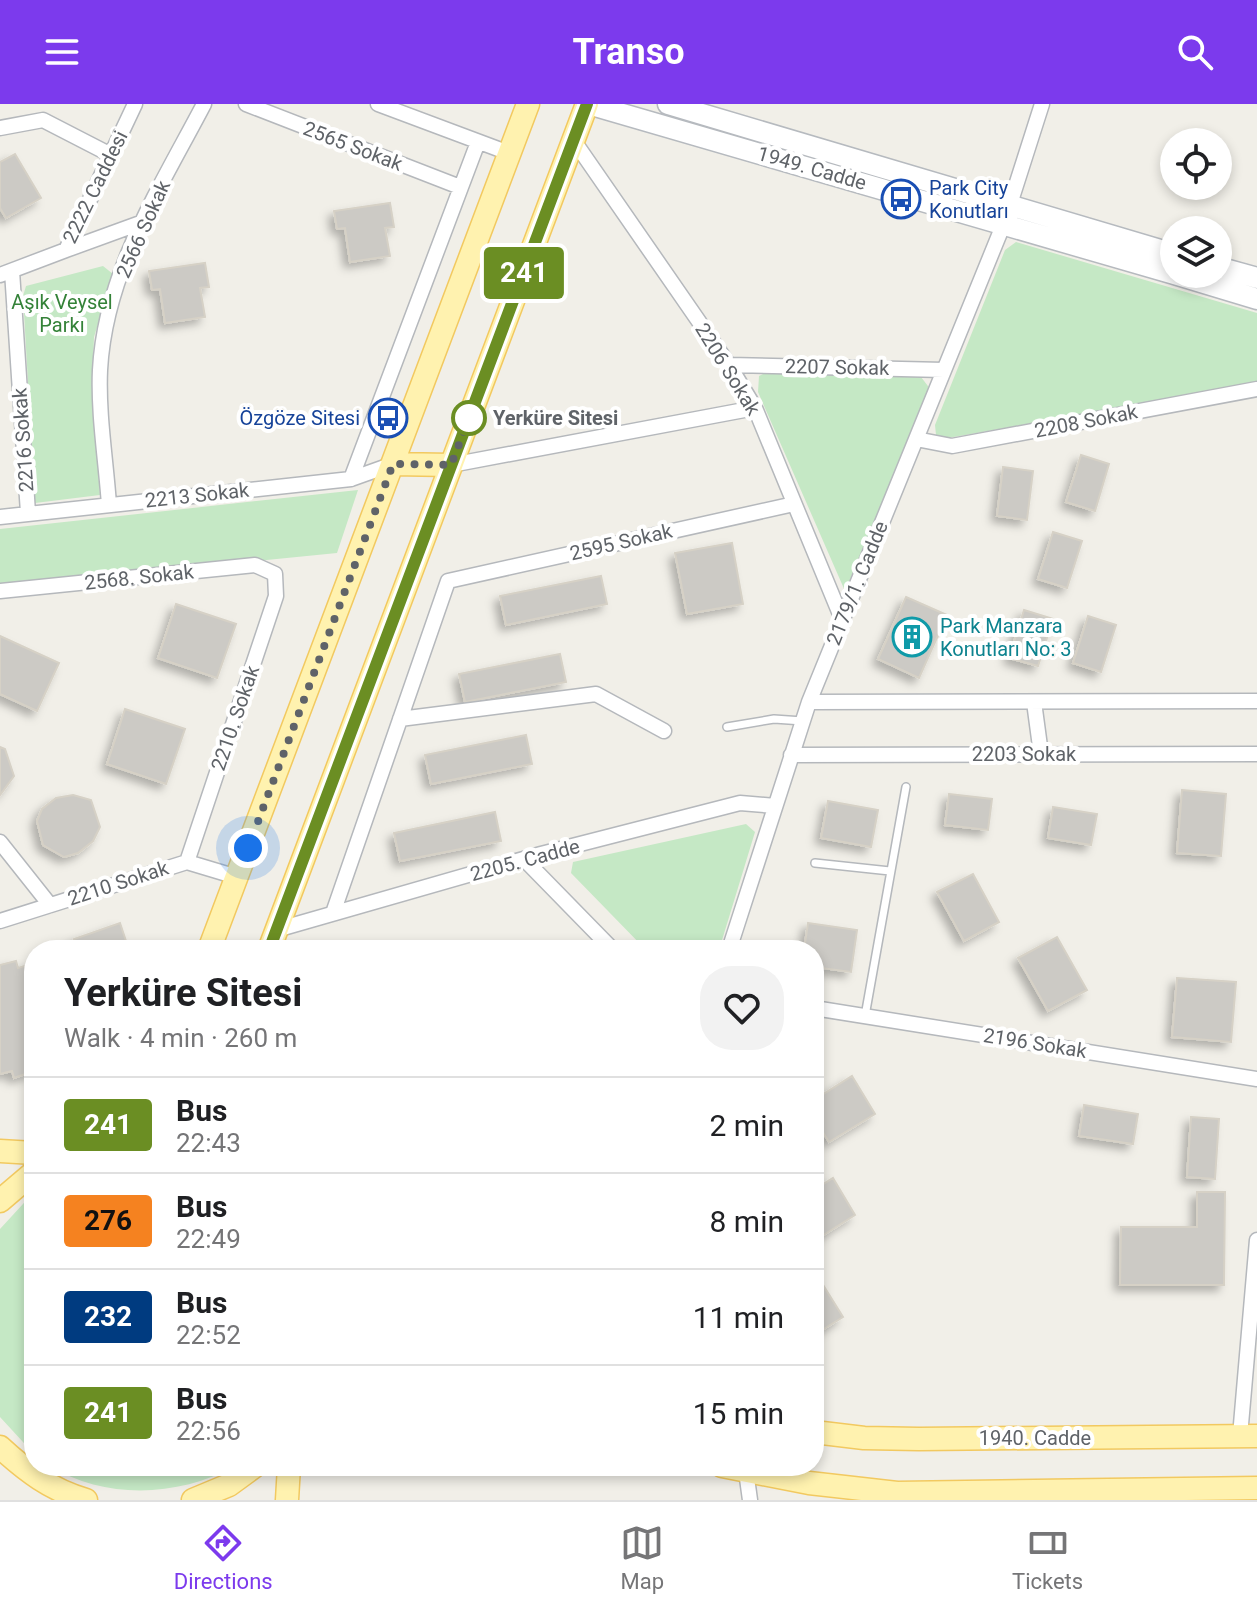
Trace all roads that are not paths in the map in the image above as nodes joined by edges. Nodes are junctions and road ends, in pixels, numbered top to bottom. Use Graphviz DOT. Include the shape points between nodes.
graph roads {
  1 [pos="135,104"];
  2 [pos="204,104"];
  3 [pos="246,104"];
  4 [pos="378,104"];
  5 [pos="588,104"];
  6 [pos="668,104"];
  7 [pos="1042,104"];
  8 [pos="527,105"];
  9 [pos="0,128"];
  10 [pos="574,141"];
  11 [pos="478,142"];
  12 [pos="509,153"];
  13 [pos="111,155"];
  14 [pos="460,187"];
  15 [pos="1007,214"];
  16 [pos="143,222"];
  17 [pos="66,250"];
  18 [pos="1160,251"];
  19 [pos="1160,269"];
  20 [pos="1232,271"];
  21 [pos="6,273"];
  22 [pos="1257,278"];
  23 [pos="1220,288"];
  24 [pos="1257,299"];
  25 [pos="729,365"];
  26 [pos="944,370"];
  27 [pos="1257,389"];
  28 [pos="755,408"];
  29 [pos="916,439"];
  30 [pos="393,464"];
  31 [pos="451,465"];
  32 [pos="351,479"];
  33 [pos="794,504"];
  34 [pos="109,505"];
  35 [pos="28,513"];
  36 [pos="0,517"];
  37 [pos="275,574"];
  38 [pos="0,591"];
  39 [pos="842,619"];
  40 [pos="1257,701"];
  41 [pos="809,702"];
  42 [pos="1034,702"];
  43 [pos="400,719"];
  44 [pos="803,721"];
  45 [pos="727,727"];
  46 [pos="664,731"];
  47 [pos="1041,754"];
  48 [pos="1257,754"];
  49 [pos="791,755"];
  50 [pos="906,787"];
  51 [pos="775,806"];
  52 [pos="0,842"];
  53 [pos="524,859"];
  54 [pos="187,862"];
  55 [pos="815,863"];
  56 [pos="890,871"];
  57 [pos="237,877"];
  58 [pos="50,905"];
  59 [pos="333,913"];
  60 [pos="0,921"];
  61 [pos="213,940"];
  62 [pos="272,940"];
  63 [pos="603,940"];
  64 [pos="732,940"];
  65 [pos="824,1010"];
  66 [pos="865,1016"];
  67 [pos="1257,1079"];
  68 [pos="0,1151"];
  69 [pos="24,1152"];
  70 [pos="24,1181"];
  71 [pos="0,1201"];
  72 [pos="1257,1240"];
  73 [pos="824,1433"];
  74 [pos="1248,1436"];
  75 [pos="0,1447"];
  76 [pos="24,1469"];
  77 [pos="33,1476"];
  78 [pos="241,1476"];
  79 [pos="288,1476"];
  80 [pos="747,1476"];
  81 [pos="761,1476"];
  82 [pos="1257,1488"];
  83 [pos="810,1492"];
  84 [pos="1224,1494"];
  85 [pos="86,1500"];
  86 [pos="193,1500"];
  87 [pos="287,1500"];
  88 [pos="750,1500"];
  1 -- 13 [label="street, 2222 Caddesi"];
  2 -- 16 [label="street, 2566 Sokak"];
  3 -- 14 [label="street, 2565 Sokak"];
  4 -- 11 [label="street"];
  5 -- 10 [label="main road"];
  5 -- 15 [label="street, 1949. Cadde"];
  6 -- 15 [label="street, 1949. Cadde"];
  7 -- 15 [label="street, 2179/1. Cadde"];
  8 -- 12 [label="main road"];
  9 -- 13 [label="street" via="43,120"];
  10 -- 25 [label="street, 2206 Sokak"];
  10 -- 31 [label="main road"];
  11 -- 12 [label="street"];
  11 -- 14 [label="street"];
  12 -- 30 [label="main road"];
  13 -- 17 [label="street, 2222 Caddesi"];
  14 -- 32 [label="street"];
  15 -- 18 [label="street, 1949. Cadde"];
  15 -- 19 [label="street, 1949. Cadde"];
  15 -- 26 [label="street, 2179/1. Cadde"];
  16 -- 17 [label="street"];
  16 -- 34 [label="street, 2566 Sokak" via="123,267 104,336 100,373"];
  17 -- 21 [label="street, 2222 Caddesi"];
  20 -- 22 [label="street"];
  21 -- 35 [label="street, 2216 Sokak"];
  23 -- 24 [label="street, 1949. Cadde"];
  25 -- 26 [label="street, 2207 Sokak"];
  25 -- 28 [label="street, 2206 Sokak"];
  26 -- 29 [label="street, 2179/1. Cadde"];
  27 -- 29 [label="street, 2208 Sokak" via="952,446"];
  28 -- 31 [label="street"];
  28 -- 33 [label="street, 2206 Sokak"];
  29 -- 39 [label="street, 2179/1. Cadde"];
  30 -- 31 [label="main road"];
  30 -- 32 [label="street, 2213 Sokak"];
  30 -- 57 [label="main road"];
  31 -- 62 [label="main road"];
  32 -- 34 [label="street, 2213 Sokak"];
  33 -- 39 [label="street, 2206 Sokak"];
  33 -- 43 [label="street, 2595 Sokak" via="448,581"];
  34 -- 35 [label="street, 2213 Sokak"];
  35 -- 36 [label="street, 2213 Sokak"];
  37 -- 38 [label="street, 2568. Sokak" via="255,565"];
  37 -- 54 [label="street, 2210. Sokak" via="276,596"];
  39 -- 41 [label="street, 2179/1. Cadde"];
  40 -- 42 [label="street"];
  41 -- 42 [label="street"];
  41 -- 44 [label="street, 2179/1. Cadde"];
  42 -- 47 [label="street"];
  43 -- 46 [label="street" via="596,694"];
  43 -- 59 [label="street"];
  44 -- 45 [label="lane" via="774,719"];
  44 -- 49 [label="street, 2179/1. Cadde"];
  47 -- 48 [label="street, 2203 Sokak"];
  47 -- 49 [label="street, 2203 Sokak"];
  49 -- 51 [label="street, 2179/1. Cadde"];
  50 -- 56 [label="lane"];
  51 -- 53 [label="street, 2205. Cadde" via="740,803"];
  51 -- 64 [label="street, 2179/1. Cadde"];
  52 -- 58 [label="street"];
  53 -- 59 [label="street, 2205. Cadde"];
  53 -- 63 [label="street"];
  54 -- 57 [label="street, 2210 Sokak"];
  54 -- 58 [label="street, 2210 Sokak"];
  55 -- 56 [label="lane"];
  56 -- 66 [label="lane"];
  57 -- 61 [label="main road"];
  58 -- 60 [label="street, 2210 Sokak"];
  59 -- 62 [label="street, 2205. Cadde"];
  65 -- 66 [label="street, 2196 Sokak"];
  66 -- 67 [label="street, 2196 Sokak"];
  68 -- 69 [label="main road"];
  70 -- 71 [label="main road"];
  72 -- 74 [label="street"];
  73 -- 74 [label="main road, 1940. Cadde" via="919,1439"];
  75 -- 76 [label="main road"];
  77 -- 85 [label="main road"];
  78 -- 86 [label="main road"];
  79 -- 87 [label="main road"];
  80 -- 88 [label="street"];
  81 -- 83 [label="main road"];
  82 -- 84 [label="main road"];
  83 -- 84 [label="main road"];
}
